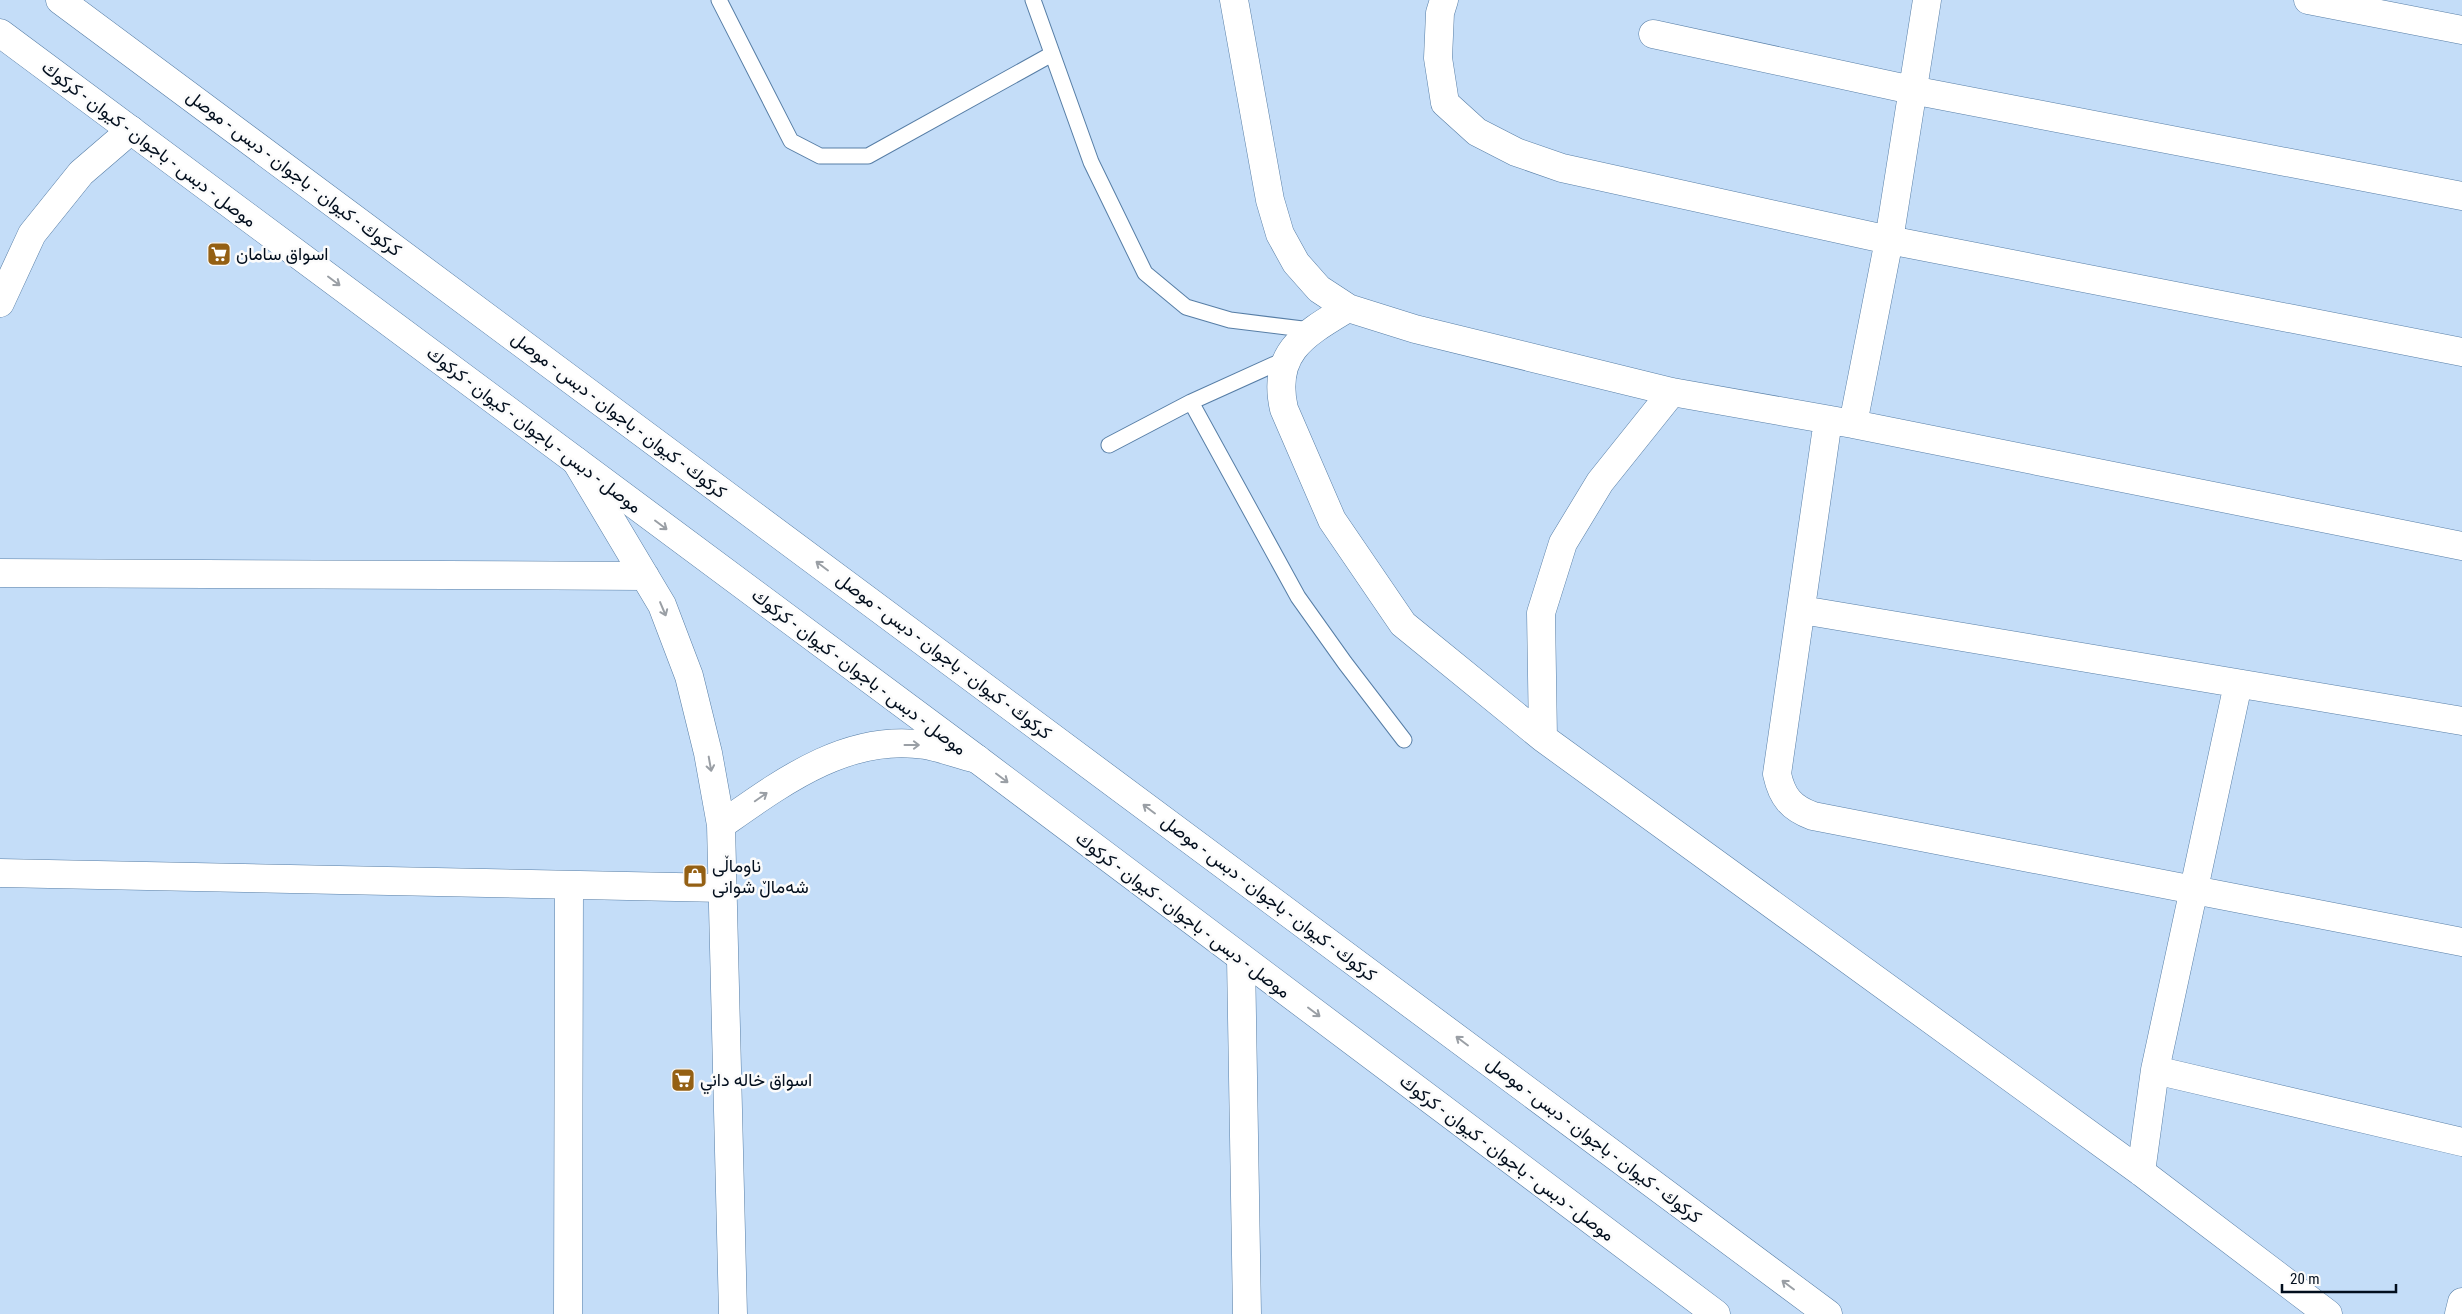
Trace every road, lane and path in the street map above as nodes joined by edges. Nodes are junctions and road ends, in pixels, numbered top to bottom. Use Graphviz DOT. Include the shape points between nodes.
graph roads {
  1 [pos="60,0"];
  2 [pos="719,0"];
  3 [pos="1033,0"];
  4 [pos="1234,0"];
  5 [pos="1444,0"];
  6 [pos="1927,0"];
  7 [pos="2308,0"];
  8 [pos="2462,30"];
  9 [pos="0,33"];
  10 [pos="1653,34"];
  11 [pos="1052,54"];
  12 [pos="1912,90"];
  13 [pos="131,130"];
  14 [pos="2462,196"];
  15 [pos="1889,240"];
  16 [pos="0,303"];
  17 [pos="1348,308"];
  18 [pos="1311,330"];
  19 [pos="2462,352"];
  20 [pos="1286,360"];
  21 [pos="1672,392"];
  22 [pos="1191,402"];
  23 [pos="1841,422"];
  24 [pos="1109,445"];
  25 [pos="576,461"];
  26 [pos="2462,546"];
  27 [pos="0,573"];
  28 [pos="645,576"];
  29 [pos="1802,610"];
  30 [pos="2238,684"];
  31 [pos="2462,721"];
  32 [pos="1543,738"];
  33 [pos="1404,740"];
  34 [pos="977,760"];
  35 [pos="721,825"];
  36 [pos="0,873"];
  37 [pos="569,885"];
  38 [pos="723,888"];
  39 [pos="2195,890"];
  40 [pos="2462,942"];
  41 [pos="1241,958"];
  42 [pos="2154,1070"];
  43 [pos="2462,1142"];
  44 [pos="2141,1172"];
  45 [pos="2462,1302"];
  46 [pos="1690,1304"];
  47 [pos="568,1314"];
  48 [pos="733,1314"];
  49 [pos="1247,1314"];
  50 [pos="1716,1314"];
  51 [pos="1828,1314"];
  52 [pos="2328,1314"];
  53 [pos="2459,1314"];
  51 -- 1 [label="street, كركوك - كيوان - باجوان - دبس - موصل, one-way"];
  2 -- 11 [label="lane" via="791,141 820,156 868,156"];
  3 -- 11 [label="lane"];
  4 -- 17 [label="street" via="1270,200 1280,234 1296,264 1319,289"];
  5 -- 15 [label="street" via="1440,13 1438,58 1446,103 1477,132 1516,152 1562,168"];
  6 -- 12 [label="street"];
  7 -- 8 [label="street"];
  9 -- 13 [label="street, موصل - دبس - باجوان - كيوان - كركوك"];
  10 -- 12 [label="street"];
  11 -- 18 [label="lane" via="1091,162 1145,273 1186,307 1230,320"];
  12 -- 14 [label="street"];
  12 -- 15 [label="street"];
  13 -- 16 [label="street" via="80,173 32,234"];
  13 -- 25 [label="street, موصل - دبس - باجوان - كيوان - كركوك, one-way"];
  15 -- 19 [label="street"];
  15 -- 23 [label="street"];
  17 -- 18 [label="street"];
  17 -- 21 [label="street" via="1415,329"];
  18 -- 20 [label="street"];
  20 -- 22 [label="lane"];
  20 -- 32 [label="street" via="1281,393 1284,409 1332,520 1403,624"];
  21 -- 23 [label="street"];
  21 -- 32 [label="street" via="1600,482 1563,543 1540,613"];
  22 -- 24 [label="lane"];
  22 -- 33 [label="lane" via="1298,597"];
  23 -- 26 [label="street"];
  23 -- 29 [label="street"];
  25 -- 28 [label="street"];
  25 -- 34 [label="street, موصل - دبس - باجوان - كيوان - كركوك, one-way"];
  27 -- 28 [label="street"];
  28 -- 35 [label="street, one-way" via="662,605 689,676"];
  29 -- 30 [label="street"];
  29 -- 39 [label="street" via="1777,774 1788,802 1800,811"];
  30 -- 31 [label="street"];
  30 -- 39 [label="street"];
  32 -- 44 [label="street"];
  35 -- 34 [label="street, one-way" via="812,766 850,751 892,745 925,745"];
  34 -- 41 [label="street, موصل - دبس - باجوان - كيوان - كركوك, one-way"];
  35 -- 38 [label="street"];
  36 -- 37 [label="street"];
  37 -- 38 [label="street"];
  37 -- 47 [label="street"];
  38 -- 48 [label="street"];
  39 -- 40 [label="street"];
  39 -- 42 [label="street"];
  41 -- 46 [label="street, موصل - دبس - باجوان - كيوان - كركوك, one-way"];
  41 -- 49 [label="street"];
  42 -- 43 [label="street"];
  42 -- 44 [label="street"];
  44 -- 52 [label="street"];
  45 -- 53 [label="street"];
  46 -- 50 [label="street, موصل - دبس - باجوان - كيوان - كركوك"];
}
